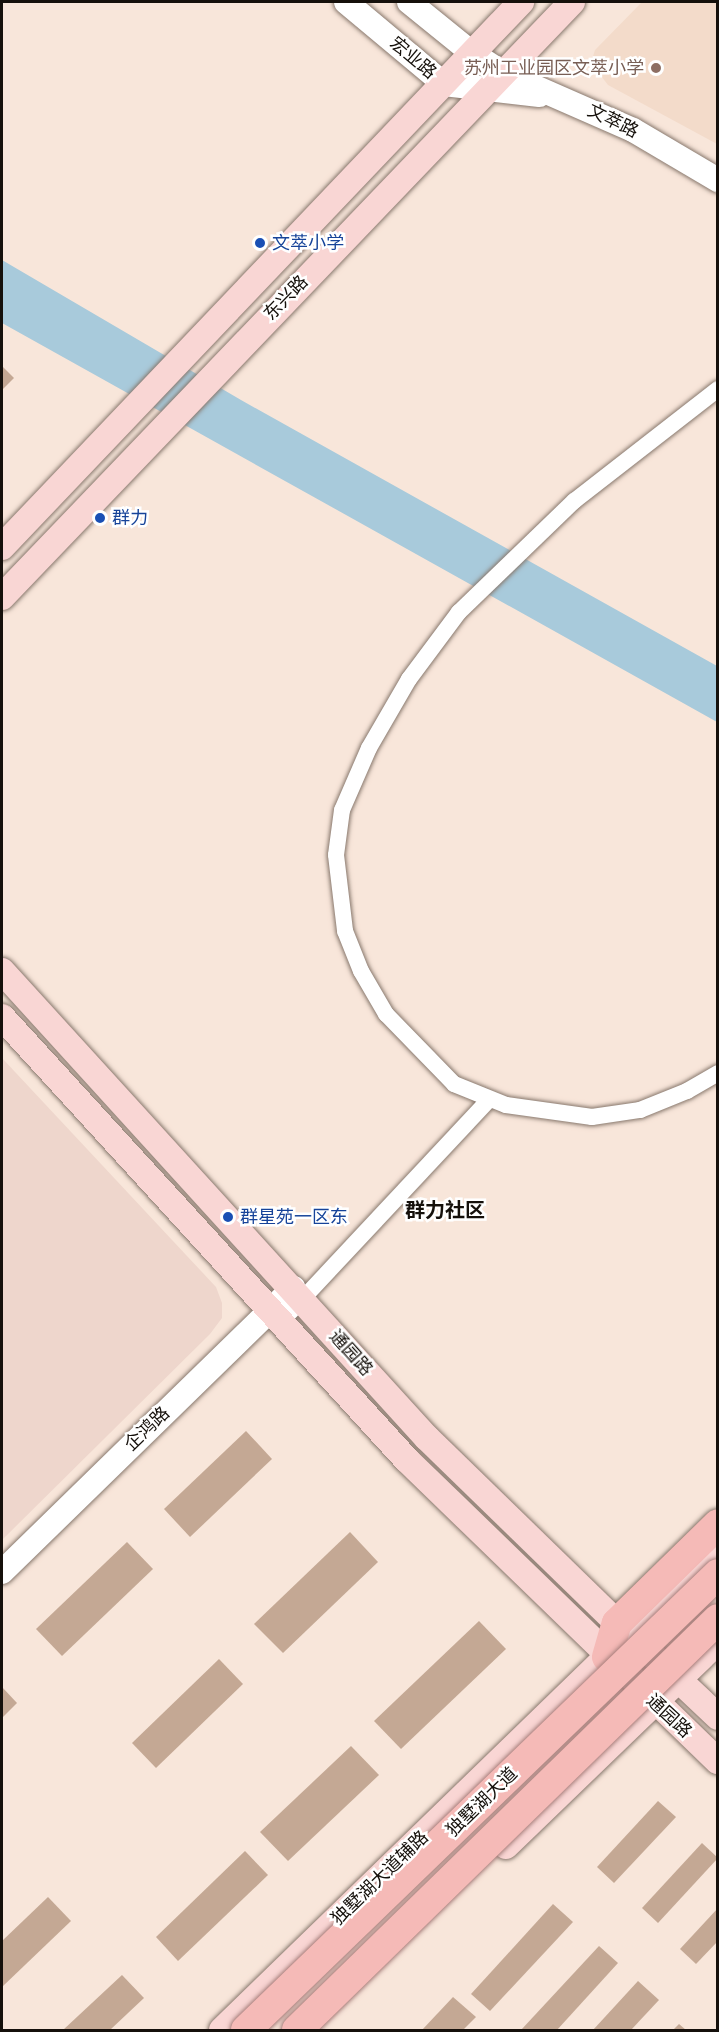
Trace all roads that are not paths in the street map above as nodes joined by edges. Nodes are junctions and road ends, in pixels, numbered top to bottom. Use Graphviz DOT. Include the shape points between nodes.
graph roads {
  1 [pos="346,2"];
  2 [pos="409,2"];
  3 [pos="521,2"];
  4 [pos="572,2"];
  5 [pos="472,53"];
  6 [pos="495,82"];
  7 [pos="444,84"];
  8 [pos="562,97"];
  9 [pos="717,180"];
  10 [pos="717,389"];
  11 [pos="2,547"];
  12 [pos="2,597"];
  13 [pos="2,972"];
  14 [pos="2,1017"];
  15 [pos="717,1073"];
  16 [pos="489,1100"];
  17 [pos="298,1294"];
  18 [pos="274,1317"];
  19 [pos="717,1524"];
  20 [pos="717,1549"];
  21 [pos="2,1572"];
  22 [pos="717,1574"];
  23 [pos="717,1588"];
  24 [pos="717,1619"];
  25 [pos="624,1629"];
  26 [pos="717,1641"];
  27 [pos="650,1654"];
  28 [pos="617,1666"];
  29 [pos="678,1680"];
  30 [pos="655,1702"];
  31 [pos="717,1717"];
  32 [pos="717,1761"];
  33 [pos="222,2031"];
  34 [pos="246,2031"];
  35 [pos="297,2031"];
  36 [pos="317,2031"];
  1 -- 7 [label="main road, 宏业路"];
  2 -- 5 [label="main road, 宏业路"];
  3 -- 5 [label="main road, 东兴路"];
  4 -- 6 [label="main road, 东兴路"];
  5 -- 6 [label="main road, 宏业路"];
  5 -- 7 [label="main road, 东兴路"];
  6 -- 7 [label="main road, 宏业路"];
  6 -- 8 [label="main road, 宏业路"];
  6 -- 12 [label="main road, 东兴路"];
  7 -- 11 [label="main road, 东兴路"];
  8 -- 9 [label="main road, 文萃路" via="633,130"];
  10 -- 16 [label="street" via="574,501 474,596 409,680 369,748 342,810 336,855 345,931 374,996 406,1038 445,1077"];
  13 -- 17 [label="main road, 通园路"];
  14 -- 18 [label="main road, 通园路"];
  15 -- 16 [label="street" via="663,1102 615,1115 542,1112"];
  16 -- 17 [label="street"];
  17 -- 18 [label="main road, 企鸿路"];
  17 -- 25 [label="main road, 通园路" via="427,1438"];
  18 -- 21 [label="main road, 企鸿路"];
  18 -- 28 [label="main road, 通园路" via="407,1460"];
  19 -- 25 [label="highway"];
  20 -- 25 [label="main road"];
  22 -- 34 [label="highway, 独墅湖大道, bridge"];
  23 -- 27 [label="main road, 独墅湖大道辅路"];
  24 -- 35 [label="highway, 独墅湖大道, bridge"];
  25 -- 27 [label="main road, 通园路"];
  25 -- 28 [label="highway"];
  26 -- 29 [label="main road"];
  27 -- 28 [label="main road, 独墅湖大道辅路"];
  27 -- 29 [label="main road, 通园路"];
  28 -- 30 [label="main road, 通园路"];
  28 -- 33 [label="main road, 独墅湖大道辅路"];
  29 -- 30 [label="main road"];
  29 -- 31 [label="main road, 通园路"];
  30 -- 32 [label="main road, 通园路"];
  30 -- 36 [label="main road"];
}
